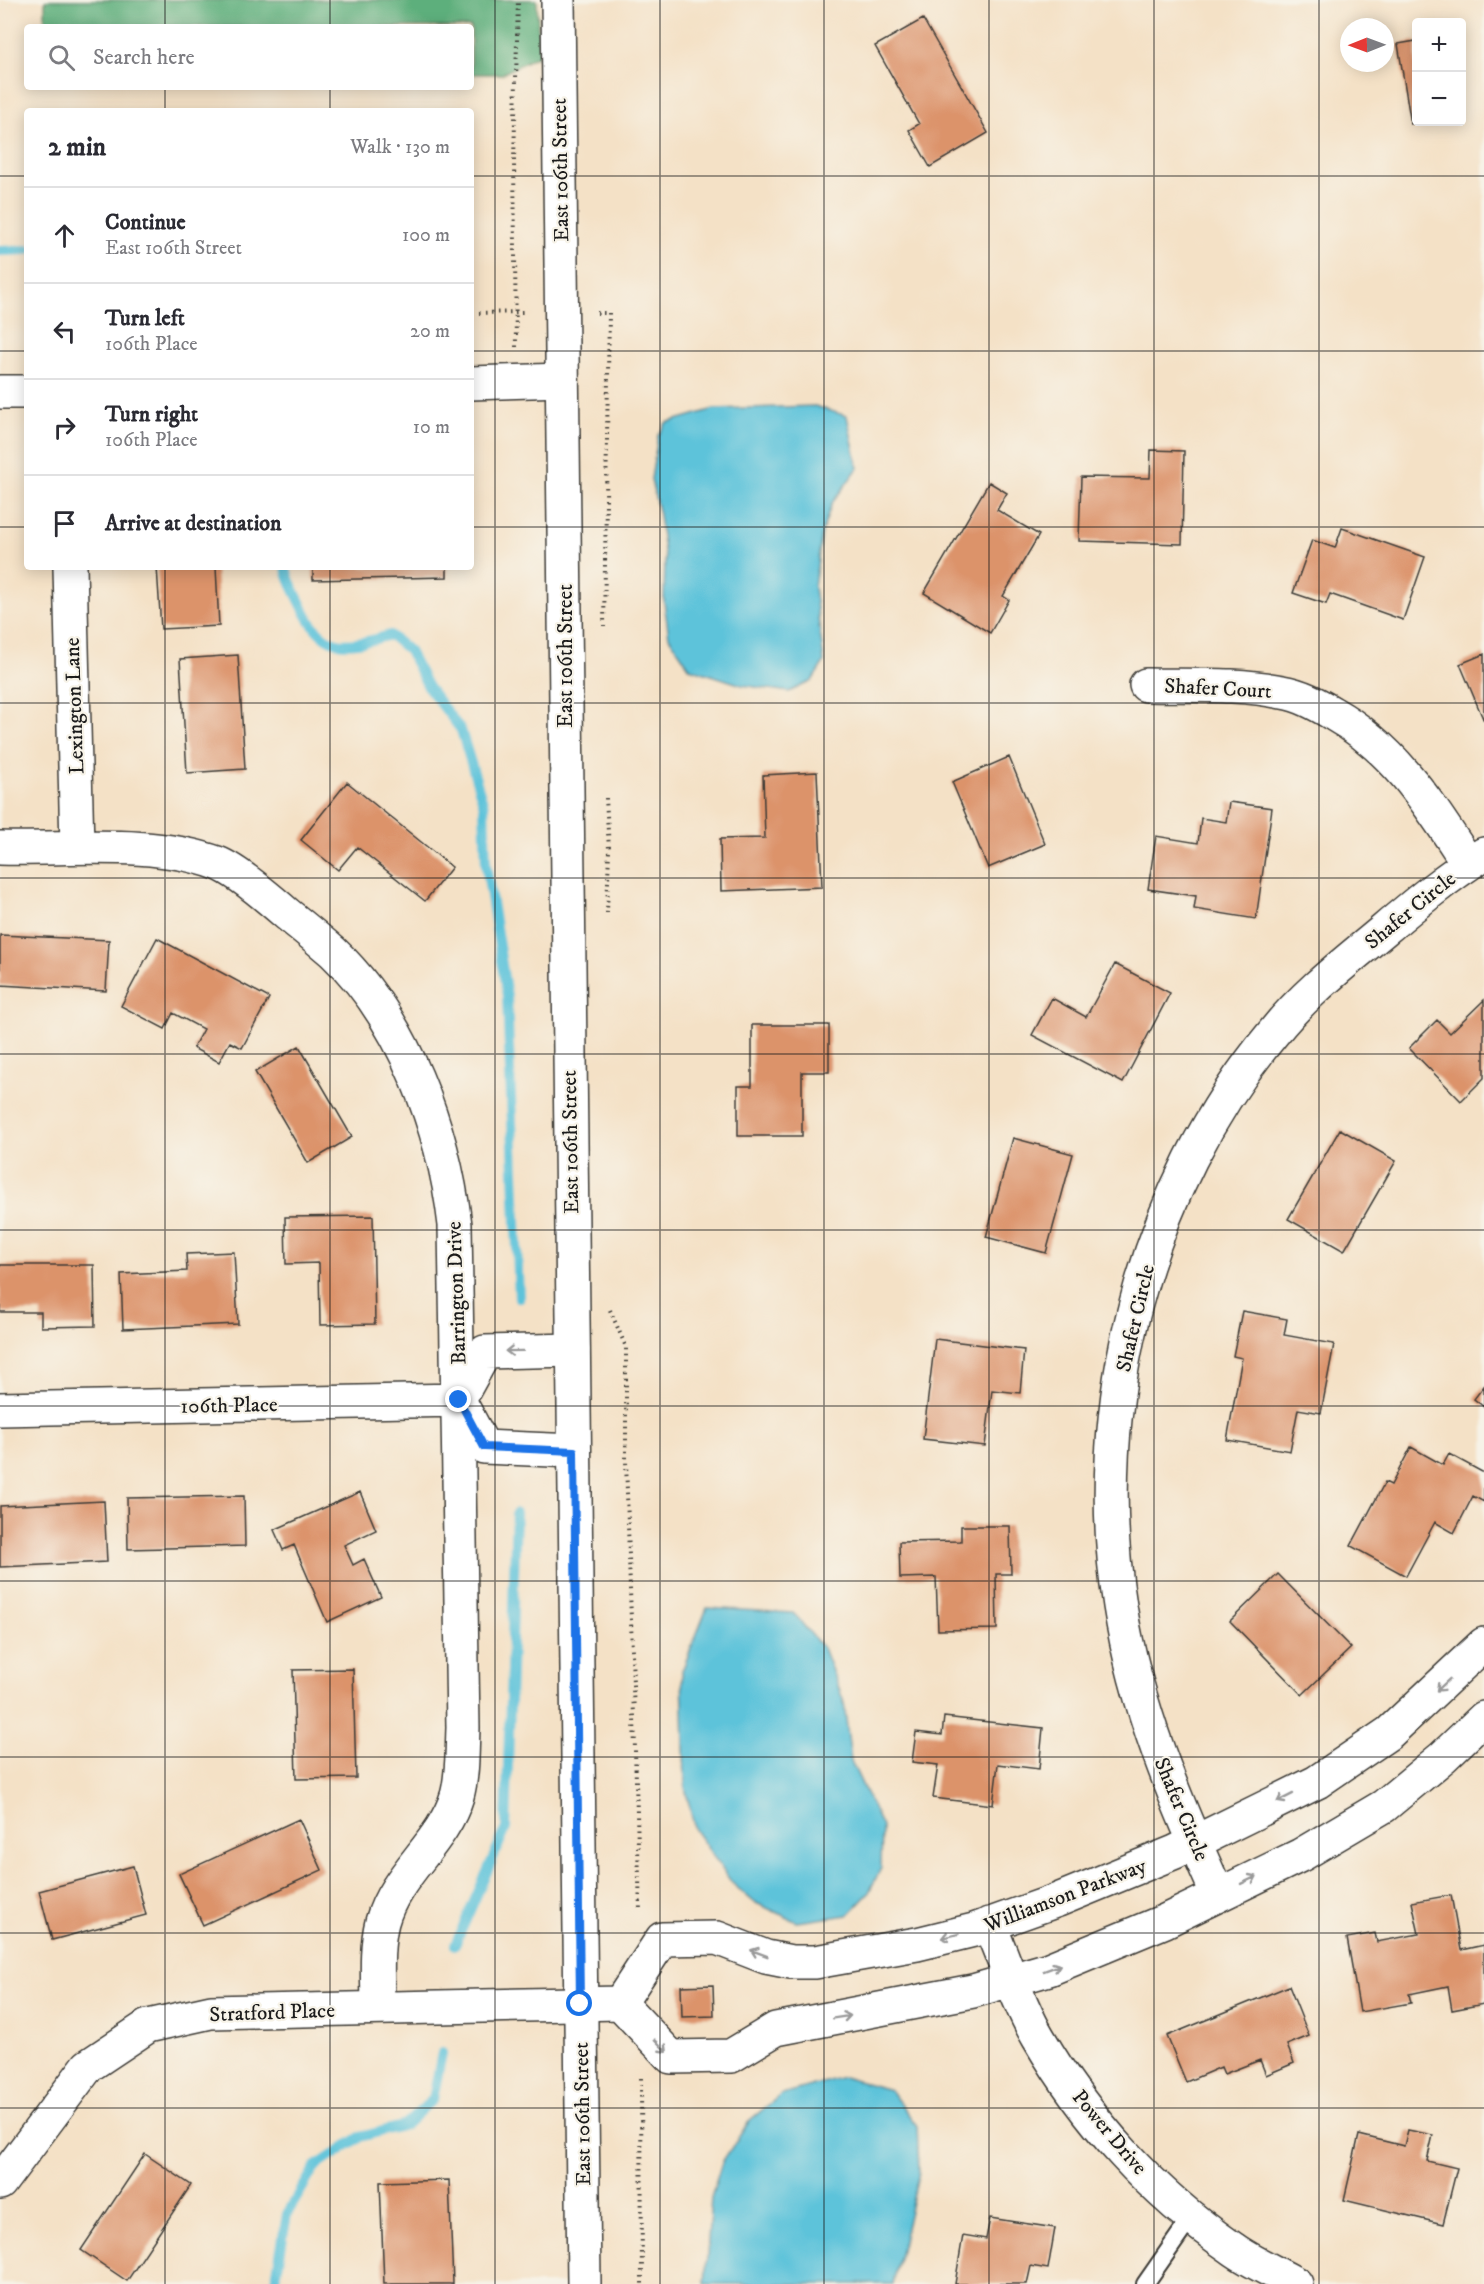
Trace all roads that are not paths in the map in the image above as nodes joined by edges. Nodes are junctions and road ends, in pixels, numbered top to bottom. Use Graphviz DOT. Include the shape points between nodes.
graph roads {
  1 [pos="558,0"];
  2 [pos="562,380"];
  3 [pos="474,383"];
  4 [pos="0,392"];
  5 [pos="24,392"];
  6 [pos="69,570"];
  7 [pos="1146,685"];
  8 [pos="77,846"];
  9 [pos="0,848"];
  10 [pos="1476,858"];
  11 [pos="573,1350"];
  12 [pos="459,1400"];
  13 [pos="0,1409"];
  14 [pos="574,1451"];
  15 [pos="1484,1644"];
  16 [pos="1484,1718"];
  17 [pos="1195,1843"];
  18 [pos="1218,1895"];
  19 [pos="989,1924"];
  20 [pos="1012,1980"];
  21 [pos="580,2004"];
  22 [pos="378,2008"];
  23 [pos="630,2014"];
  24 [pos="3,2173"];
  25 [pos="1191,2218"];
  26 [pos="1285,2282"];
  27 [pos="584,2284"];
  28 [pos="1145,2284"];
  1 -- 2 [label="street, East 106th Street"];
  2 -- 3 [label="street"];
  2 -- 11 [label="street, East 106th Street"];
  4 -- 5 [label="street"];
  6 -- 8 [label="street, Lexington Lane"];
  7 -- 10 [label="street, Shafer Court" via="1249,687 1311,700 1361,729 1404,770"];
  8 -- 9 [label="street, Barrington Drive"];
  8 -- 12 [label="street, Barrington Drive" via="168,852 218,864 274,902 334,953 381,1011 413,1070 433,1120 450,1180 455,1226"];
  10 -- 17 [label="street, Shafer Circle" via="1430,891 1332,974 1276,1028 1245,1068 1216,1111 1170,1203 1135,1306 1114,1431 1111,1510 1116,1577 1126,1638 1148,1722 1159,1759"];
  11 -- 12 [label="street, one-way" via="485,1352"];
  11 -- 14 [label="street, East 106th Street"];
  12 -- 13 [label="street, 106th Place"];
  12 -- 14 [label="street" via="484,1447"];
  12 -- 22 [label="street, Barrington Drive" via="461,1770 456,1797 445,1821 382,1921"];
  14 -- 21 [label="street, East 106th Street"];
  15 -- 17 [label="street, Williamson Parkway, one-way" via="1425,1702 1356,1757 1317,1782"];
  18 -- 16 [label="street, one-way" via="1301,1854 1384,1806"];
  17 -- 18 [label="street, Shafer Circle"];
  17 -- 19 [label="street, Williamson Parkway" via="1100,1884"];
  20 -- 18 [label="street, one-way" via="1059,1965"];
  19 -- 20 [label="street, Power Drive"];
  19 -- 23 [label="street, Williamson Parkway, one-way" via="918,1944 815,1962 766,1956 717,1938 662,1939"];
  23 -- 20 [label="street, one-way" via="671,2056 715,2058 740,2052 776,2029 915,2004"];
  20 -- 25 [label="street, Power Drive" via="1038,2036 1089,2113 1133,2165"];
  21 -- 22 [label="street, Stratford Place"];
  21 -- 23 [label="street"];
  21 -- 27 [label="street, East 106th Street"];
  22 -- 24 [label="street, Stratford Place" via="211,2012 148,2026 87,2066"];
  25 -- 26 [label="street, Power Drive"];
  25 -- 28 [label="lane"];
}
